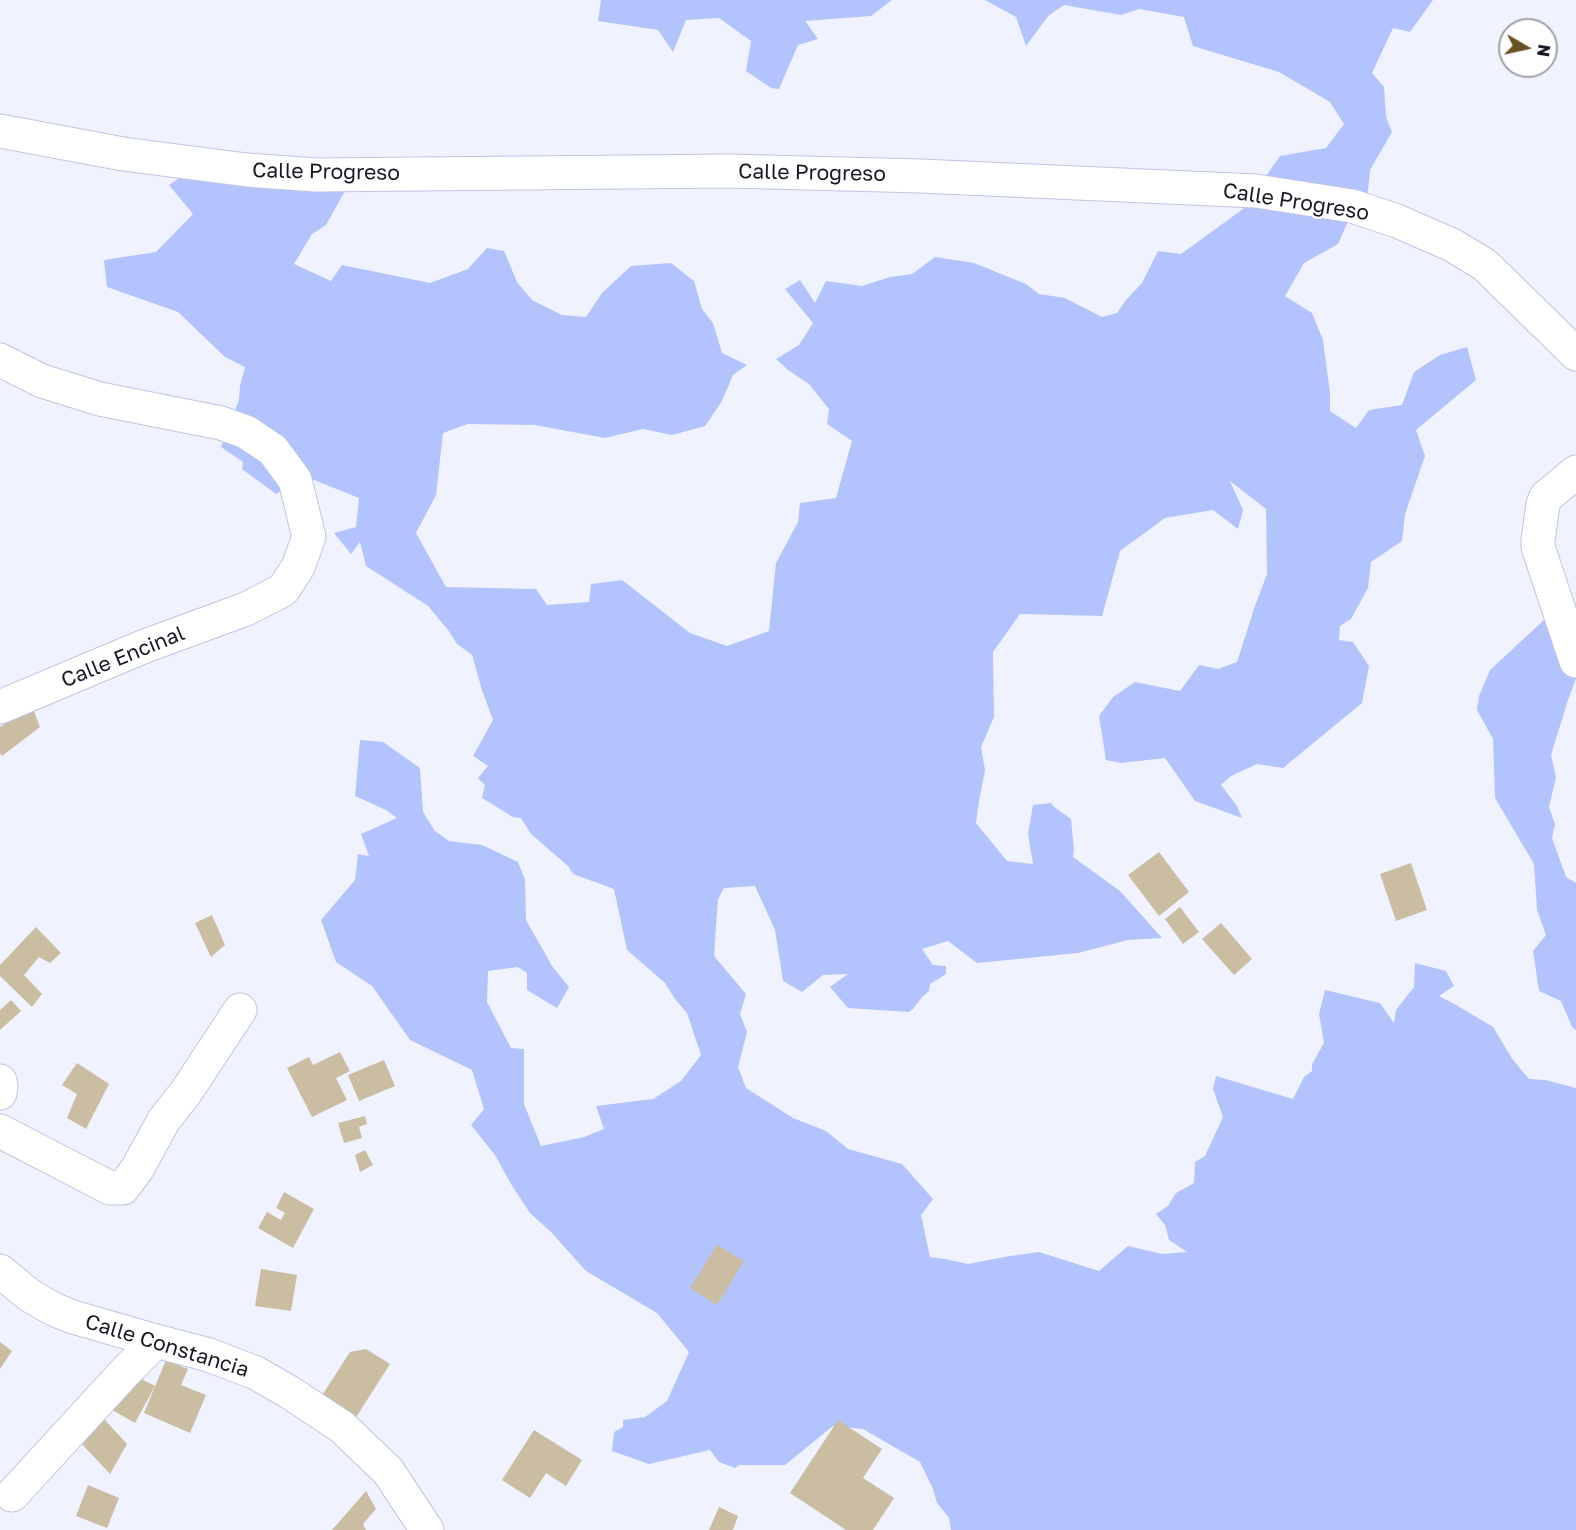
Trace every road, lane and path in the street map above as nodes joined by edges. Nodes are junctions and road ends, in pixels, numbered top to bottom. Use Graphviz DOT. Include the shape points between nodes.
graph roads {
  1 [pos="0,131"];
  2 [pos="1576,354"];
  3 [pos="0,360"];
  4 [pos="1576,472"];
  5 [pos="1576,661"];
  6 [pos="0,707"];
  7 [pos="240,1010"];
  8 [pos="0,1081"];
  9 [pos="0,1093"];
  10 [pos="0,1131"];
  11 [pos="0,1271"];
  12 [pos="156,1341"];
  13 [pos="12,1495"];
  14 [pos="427,1530"];
  1 -- 2 [label="street, Calle Progreso" via="123,154 316,175 729,171 1256,191 1352,206 1452,245 1485,265"];
  3 -- 6 [label="street, Calle Encinal" via="42,381 100,399 221,423 246,432 273,450 295,480 309,537 298,567 283,590 246,609 145,646"];
  4 -- 5 [label="street" via="1546,497 1538,540"];
  7 -- 10 [label="street" via="164,1120 123,1188 110,1188"];
  8 -- 9 [label="street"];
  11 -- 12 [label="street, Calle Constancia" via="53,1309"];
  12 -- 13 [label="street"];
  12 -- 14 [label="street, Calle Constancia" via="256,1373 342,1427 388,1471"];
}
